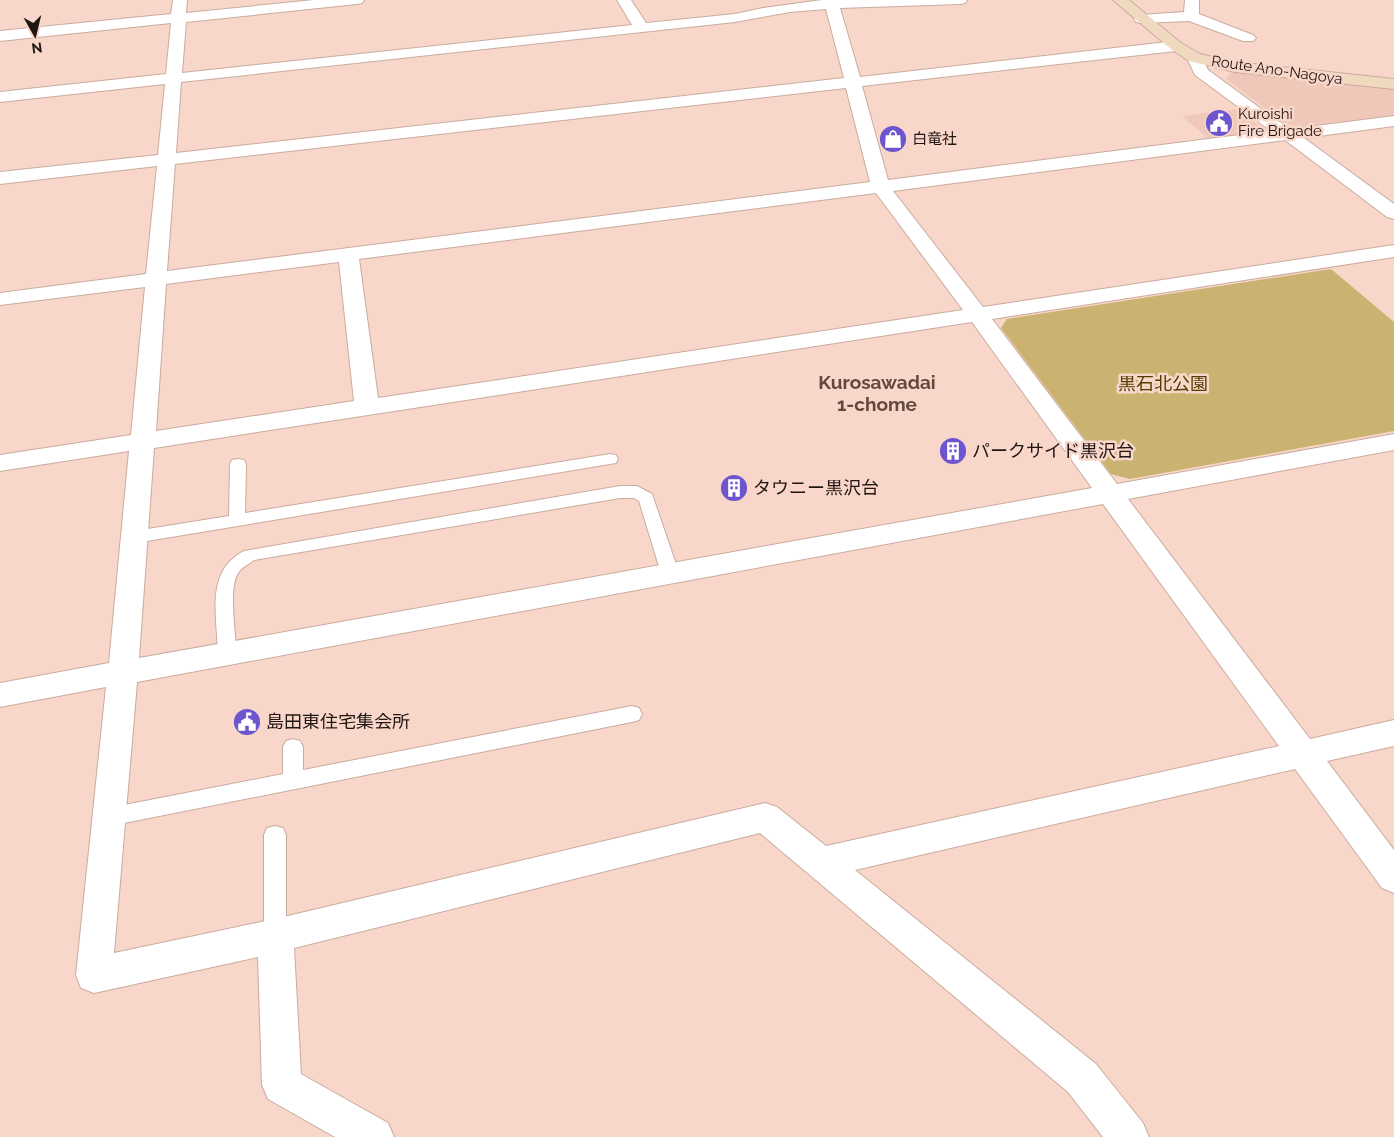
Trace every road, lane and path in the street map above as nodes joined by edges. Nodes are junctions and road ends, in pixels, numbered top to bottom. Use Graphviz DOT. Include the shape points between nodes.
graph roads {
  1 [pos="357,0"];
  2 [pos="624,0"];
  3 [pos="958,0"];
  4 [pos="1120,0"];
  5 [pos="1192,0"];
  6 [pos="830,2"];
  7 [pos="179,9"];
  8 [pos="1191,16"];
  9 [pos="1141,19"];
  10 [pos="642,28"];
  11 [pos="0,36"];
  12 [pos="1248,38"];
  13 [pos="1176,46"];
  14 [pos="1195,58"];
  15 [pos="173,78"];
  16 [pos="853,82"];
  17 [pos="1394,84"];
  18 [pos="0,97"];
  19 [pos="1394,121"];
  20 [pos="1288,134"];
  21 [pos="168,159"];
  22 [pos="0,178"];
  23 [pos="880,186"];
  24 [pos="1394,213"];
  25 [pos="1394,251"];
  26 [pos="348,255"];
  27 [pos="155,279"];
  28 [pos="0,299"];
  29 [pos="978,315"];
  30 [pos="368,408"];
  31 [pos="143,442"];
  32 [pos="1394,442"];
  33 [pos="610,459"];
  34 [pos="0,464"];
  35 [pos="238,464"];
  36 [pos="1110,493"];
  37 [pos="237,521"];
  38 [pos="135,538"];
  39 [pos="670,573"];
  40 [pos="227,653"];
  41 [pos="123,672"];
  42 [pos="0,695"];
  43 [pos="632,714"];
  44 [pos="1394,733"];
  45 [pos="293,747"];
  46 [pos="1302,754"];
  47 [pos="293,781"];
  48 [pos="109,817"];
  49 [pos="275,835"];
  50 [pos="820,863"];
  51 [pos="1394,878"];
  52 [pos="276,936"];
  53 [pos="374,1137"];
  54 [pos="1129,1137"];
  1 -- 7 [label="street"];
  2 -- 10 [label="street"];
  3 -- 6 [label="street"];
  4 -- 9 [label="main road, Route Ano-Nagoya"];
  5 -- 8 [label="street"];
  6 -- 10 [label="street" via="735,18"];
  6 -- 16 [label="street"];
  7 -- 11 [label="street"];
  7 -- 15 [label="street"];
  8 -- 9 [label="street"];
  8 -- 12 [label="street"];
  9 -- 13 [label="main road, Route Ano-Nagoya"];
  10 -- 15 [label="street"];
  13 -- 14 [label="main road, Route Ano-Nagoya"];
  13 -- 16 [label="street"];
  14 -- 17 [label="main road, Route Ano-Nagoya" via="1252,69"];
  14 -- 20 [label="street" via="1202,72"];
  15 -- 18 [label="street"];
  15 -- 21 [label="street"];
  16 -- 21 [label="street"];
  16 -- 23 [label="street"];
  19 -- 20 [label="street"];
  20 -- 23 [label="street"];
  20 -- 24 [label="street"];
  21 -- 22 [label="street"];
  21 -- 27 [label="street"];
  23 -- 26 [label="street"];
  23 -- 29 [label="street"];
  25 -- 29 [label="street"];
  26 -- 27 [label="street"];
  26 -- 30 [label="street"];
  27 -- 28 [label="street"];
  27 -- 31 [label="street"];
  29 -- 30 [label="street"];
  29 -- 36 [label="street"];
  30 -- 31 [label="street"];
  31 -- 34 [label="street"];
  31 -- 38 [label="street"];
  32 -- 36 [label="street"];
  33 -- 37 [label="lane"];
  35 -- 37 [label="lane"];
  36 -- 39 [label="street"];
  36 -- 46 [label="street"];
  37 -- 38 [label="lane"];
  38 -- 41 [label="street"];
  39 -- 40 [label="street"];
  39 -- 40 [label="lane" via="646,498 636,492 620,492 250,555 229,573"];
  40 -- 41 [label="street"];
  41 -- 42 [label="street"];
  41 -- 48 [label="street"];
  43 -- 47 [label="lane"];
  44 -- 46 [label="street"];
  45 -- 47 [label="lane"];
  46 -- 50 [label="street"];
  46 -- 51 [label="street"];
  47 -- 48 [label="lane"];
  48 -- 52 [label="street" via="94,975"];
  49 -- 52 [label="lane"];
  50 -- 52 [label="street" via="765,817"];
  50 -- 54 [label="street" via="1082,1078"];
  52 -- 53 [label="street" via="282,1085"];
}
